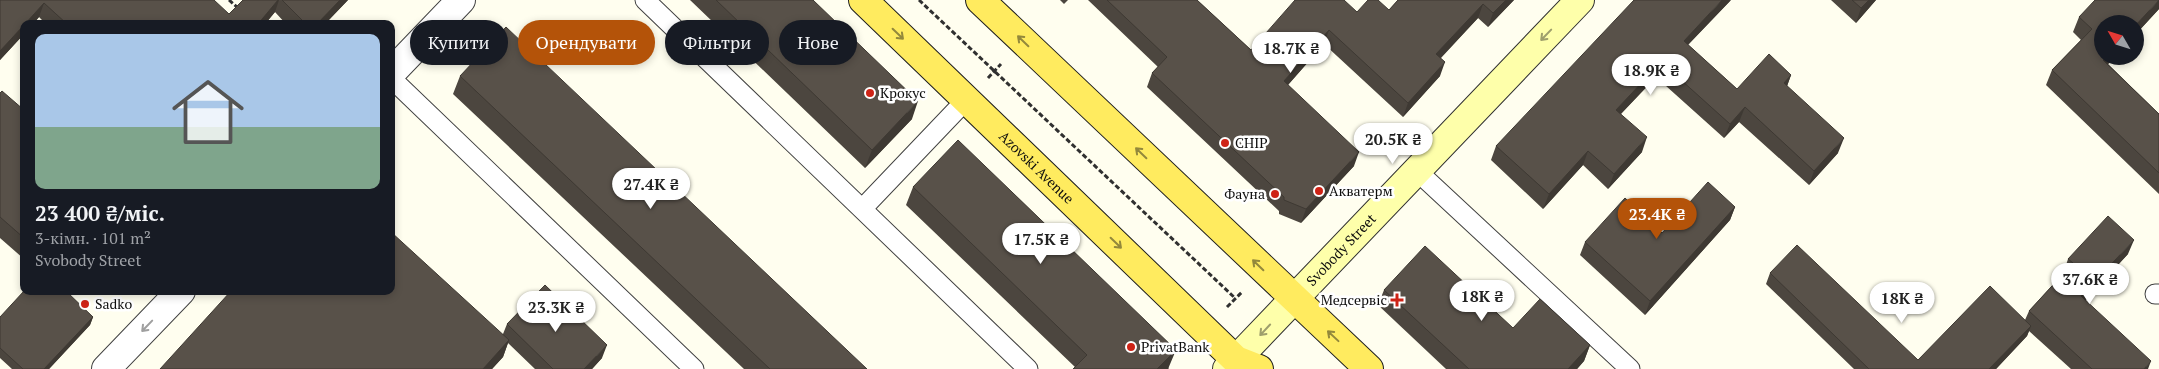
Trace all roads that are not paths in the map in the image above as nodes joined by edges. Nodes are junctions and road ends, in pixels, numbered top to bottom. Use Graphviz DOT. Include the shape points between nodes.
graph roads {
  1 [pos="461,0"];
  2 [pos="645,0"];
  3 [pos="863,0"];
  4 [pos="980,0"];
  5 [pos="1580,0"];
  6 [pos="395,69"];
  7 [pos="395,82"];
  8 [pos="966,100"];
  9 [pos="1416,170"];
  10 [pos="862,209"];
  11 [pos="177,295"];
  12 [pos="1294,299"];
  13 [pos="1241,366"];
  14 [pos="106,369"];
  15 [pos="694,369"];
  16 [pos="1028,369"];
  17 [pos="1369,369"];
  18 [pos="1630,369"];
  1 -- 6 [label="street"];
  2 -- 10 [label="lane"];
  3 -- 8 [label="main road, Azovski Avenue, one-way"];
  12 -- 4 [label="main road, one-way"];
  5 -- 9 [label="main road, Svobody Street, one-way"];
  7 -- 15 [label="lane"];
  8 -- 10 [label="lane"];
  8 -- 13 [label="main road, Azovski Avenue, one-way"];
  9 -- 12 [label="main road, Svobody Street"];
  9 -- 18 [label="lane"];
  10 -- 16 [label="lane"];
  11 -- 14 [label="street, one-way"];
  12 -- 13 [label="main road, Svobody Street, one-way"];
  17 -- 12 [label="main road, one-way"];
}
